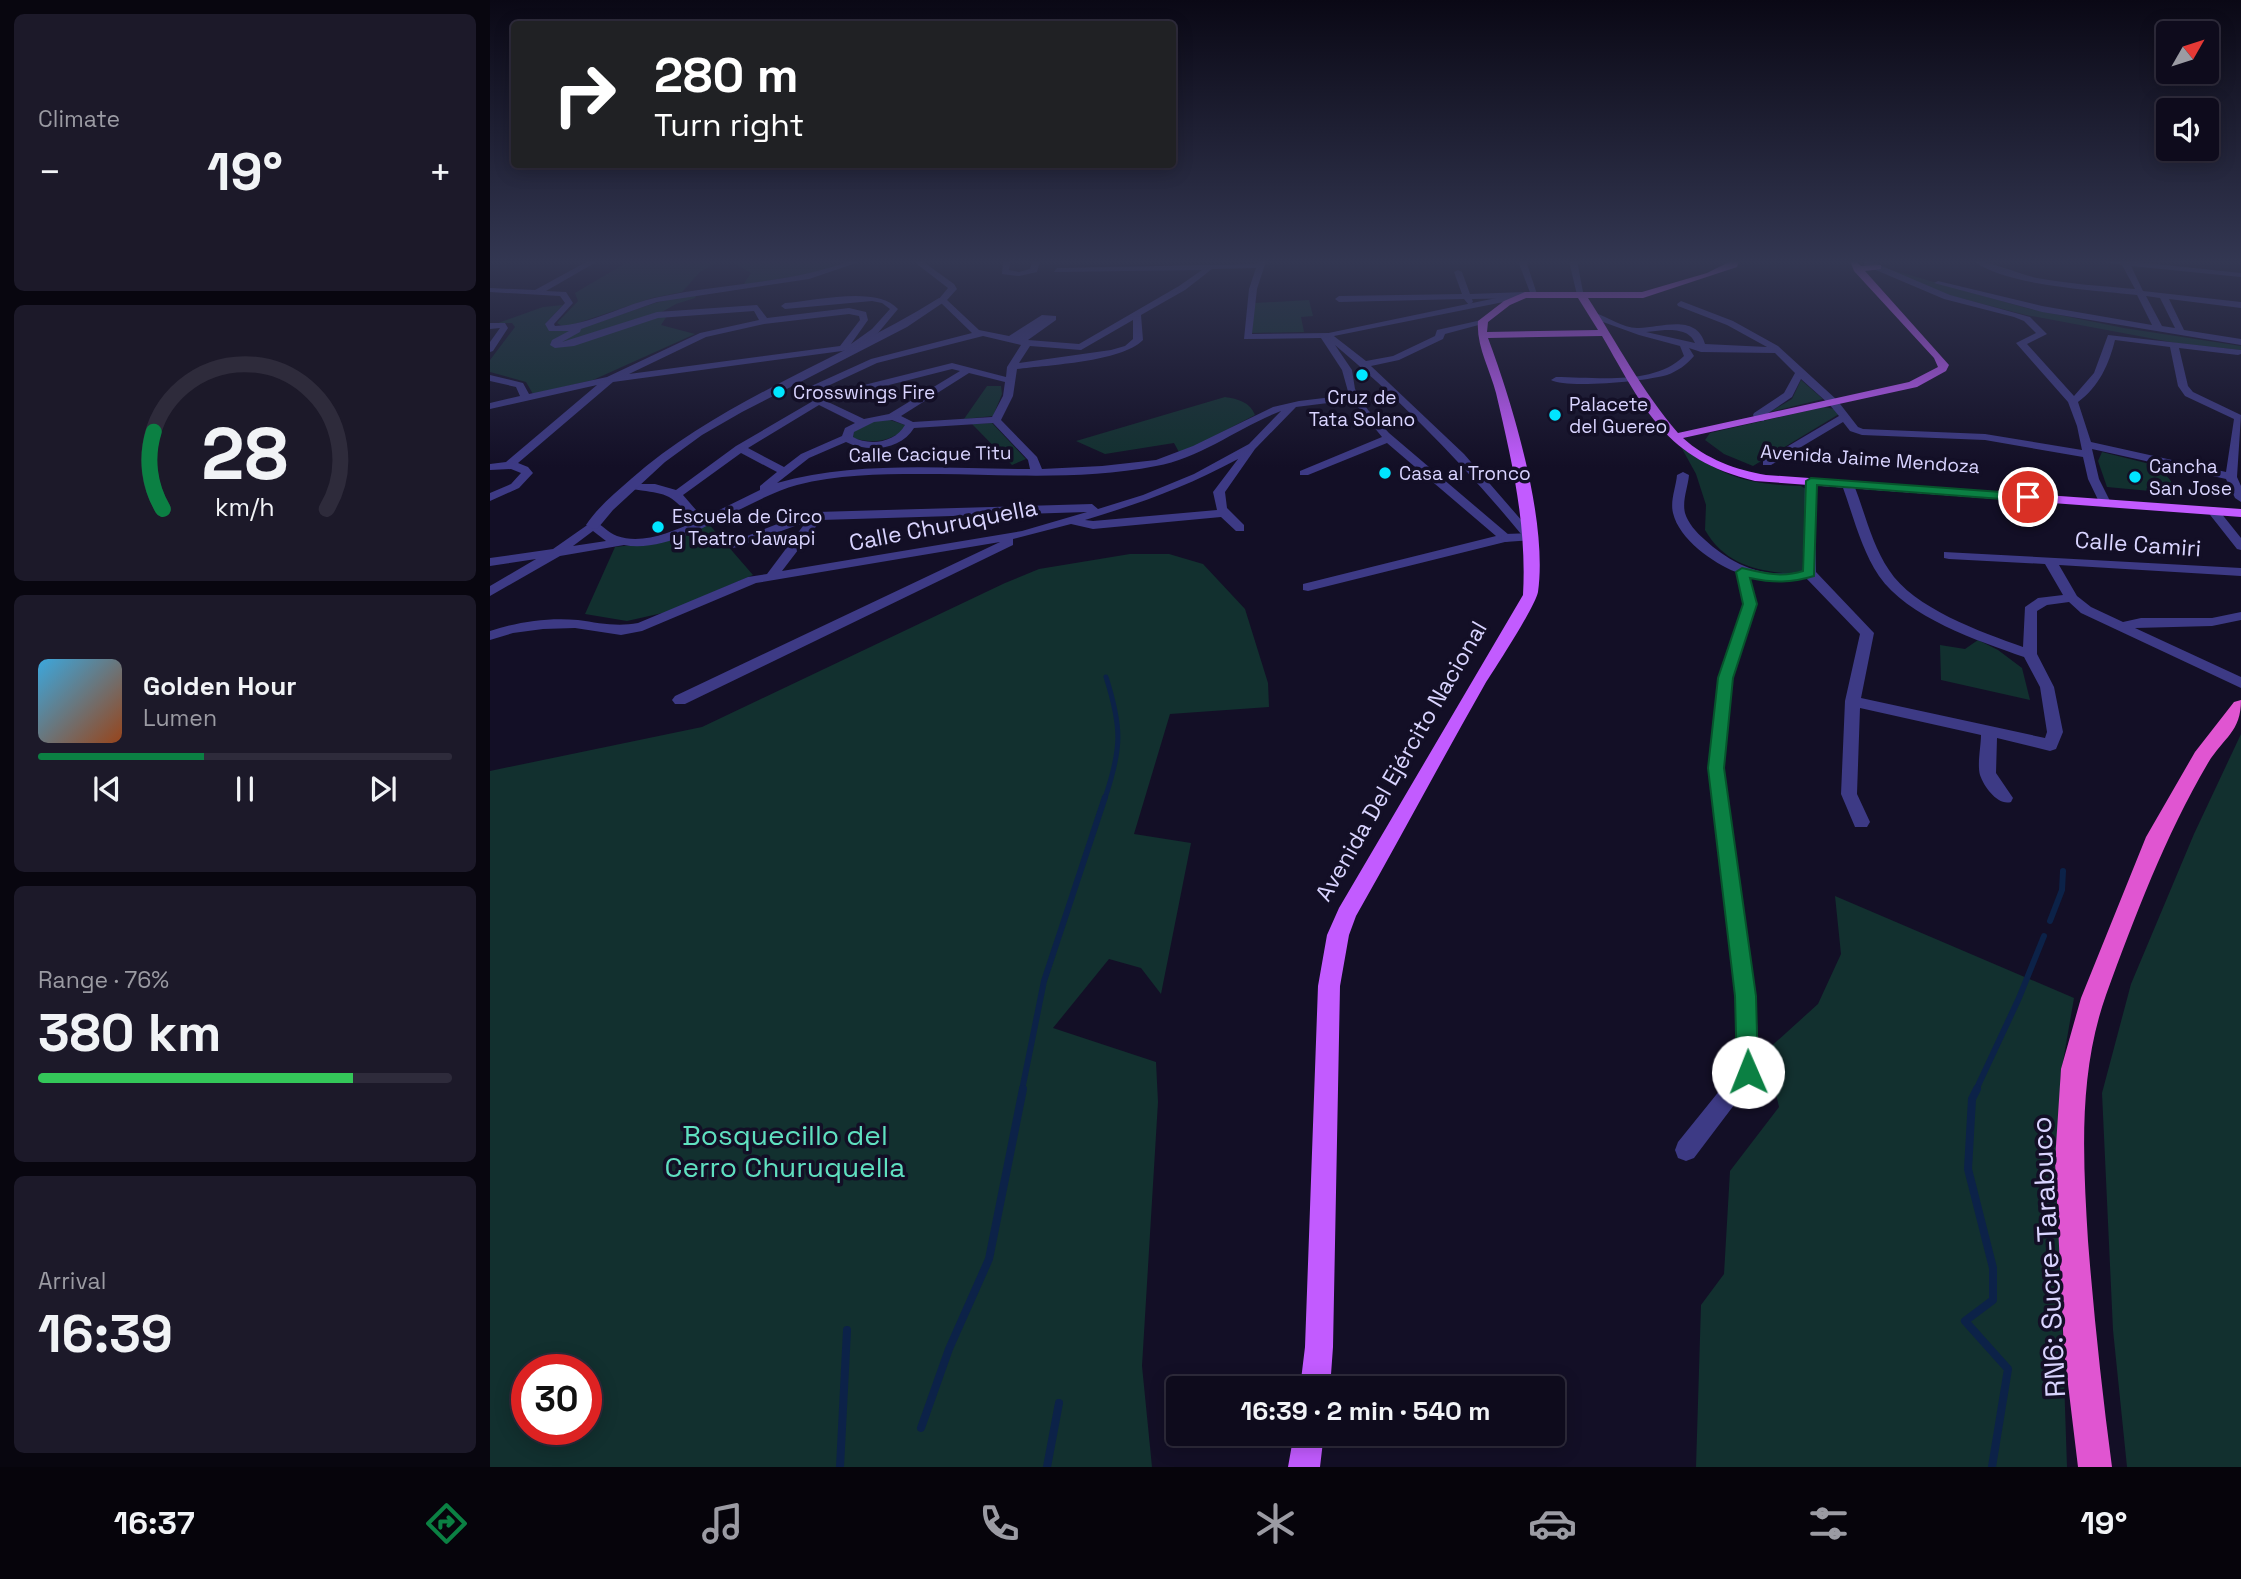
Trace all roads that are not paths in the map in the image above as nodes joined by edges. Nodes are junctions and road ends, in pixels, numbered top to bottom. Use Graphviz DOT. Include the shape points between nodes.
graph roads {
  1 [pos="503,329"];
  2 [pos="576,329"];
  3 [pos="614,329"];
  4 [pos="727,329"];
  5 [pos="860,329"];
  6 [pos="876,329"];
  7 [pos="892,329"];
  8 [pos="973,329"];
  9 [pos="1113,329"];
  10 [pos="1138,329"];
  11 [pos="1248,329"];
  12 [pos="1355,329"];
  13 [pos="1467,329"];
  14 [pos="1483,329"];
  15 [pos="1519,329"];
  16 [pos="1605,329"];
  17 [pos="1628,329"];
  18 [pos="1645,329"];
  19 [pos="1685,329"];
  20 [pos="1742,329"];
  21 [pos="1913,329"];
  22 [pos="2037,329"];
  23 [pos="2162,329"];
  24 [pos="1634,332"];
  25 [pos="2181,332"];
  26 [pos="1607,333"];
  27 [pos="988,334"];
  28 [pos="1327,335"];
  29 [pos="1020,341"];
  30 [pos="2241,342"];
  31 [pos="2174,345"];
  32 [pos="1684,346"];
  33 [pos="853,347"];
  34 [pos="490,349"];
  35 [pos="1701,349"];
  36 [pos="1778,350"];
  37 [pos="2241,352"];
  38 [pos="1365,364"];
  39 [pos="1012,367"];
  40 [pos="968,369"];
  41 [pos="1800,373"];
  42 [pos="490,378"];
  43 [pos="1633,378"];
  44 [pos="610,379"];
  45 [pos="1008,380"];
  46 [pos="1556,380"];
  47 [pos="1355,397"];
  48 [pos="526,398"];
  49 [pos="818,401"];
  50 [pos="2073,401"];
  51 [pos="1833,402"];
  52 [pos="490,406"];
  53 [pos="1290,407"];
  54 [pos="892,417"];
  55 [pos="1845,417"];
  56 [pos="1760,419"];
  57 [pos="996,420"];
  58 [pos="862,422"];
  59 [pos="909,425"];
  60 [pos="1676,433"];
  61 [pos="847,438"];
  62 [pos="1389,438"];
  63 [pos="1254,446"];
  64 [pos="740,448"];
  65 [pos="2086,449"];
  66 [pos="894,457"];
  67 [pos="1767,463"];
  68 [pos="508,466"];
  69 [pos="490,467"];
  70 [pos="783,471"];
  71 [pos="1037,472"];
  72 [pos="1304,473"];
  73 [pos="1683,475"];
  74 [pos="2231,477"];
  75 [pos="1811,481"];
  76 [pos="1848,485"];
  77 [pos="630,486"];
  78 [pos="678,494"];
  79 [pos="490,497"];
  80 [pos="2241,498"];
  81 [pos="2102,499"];
  82 [pos="745,501"];
  83 [pos="1119,505"];
  84 [pos="2241,505"];
  85 [pos="2213,511"];
  86 [pos="1224,513"];
  87 [pos="2241,513"];
  88 [pos="817,516"];
  89 [pos="1072,520"];
  90 [pos="701,523"];
  91 [pos="593,525"];
  92 [pos="1240,528"];
  93 [pos="1023,534"];
  94 [pos="1530,537"];
  95 [pos="1505,538"];
  96 [pos="619,543"];
  97 [pos="733,544"];
  98 [pos="2241,546"];
  99 [pos="560,550"];
  100 [pos="1949,555"];
  101 [pos="2049,560"];
  102 [pos="492,562"];
  103 [pos="1742,572"];
  104 [pos="2241,572"];
  105 [pos="1809,573"];
  106 [pos="772,576"];
  107 [pos="1308,587"];
  108 [pos="490,592"];
  109 [pos="2072,598"];
  110 [pos="2241,616"];
  111 [pos="2123,626"];
  112 [pos="490,636"];
  113 [pos="2030,654"];
  114 [pos="2241,683"];
  115 [pos="680,700"];
  116 [pos="1853,701"];
  117 [pos="2241,706"];
  118 [pos="1989,733"];
  119 [pos="2005,799"];
  120 [pos="1861,822"];
  121 [pos="1686,1150"];
  122 [pos="1316,1376"];
  123 [pos="1307,1446"];
  124 [pos="1304,1467"];
  125 [pos="2095,1467"];
  1 -- 34 [label="street"];
  2 -- 3 [label="street" via="555,345 565,346"];
  4 -- 44 [label="street" via="703,335"];
  5 -- 33 [label="street"];
  6 -- 33 [label="street"];
  7 -- 33 [label="street"];
  8 -- 27 [label="street"];
  9 -- 29 [label="street" via="1086,346"];
  10 -- 39 [label="street" via="1138,340 1121,351"];
  11 -- 28 [label="street" via="1247,337"];
  12 -- 28 [label="street"];
  13 -- 38 [label="street" via="1440,332 1435,340 1396,358"];
  14 -- 94 [label="main road, Avenida Del Ejército Nacional" via="1524,485"];
  15 -- 26 [label="main road"];
  16 -- 26 [label="main road"];
  17 -- 24 [label="street"];
  18 -- 24 [label="street"];
  19 -- 35 [label="street" via="1696,335"];
  20 -- 36 [label="street"];
  21 -- 51 [label="main road" via="1944,365 1938,372 1913,385"];
  22 -- 50 [label="street" via="2042,334 2021,343"];
  23 -- 25 [label="street"];
  24 -- 32 [label="street"];
  25 -- 30 [label="street"];
  26 -- 43 [label="main road"];
  27 -- 29 [label="street"];
  27 -- 49 [label="street" via="874,361 811,390"];
  28 -- 38 [label="street"];
  28 -- 47 [label="street" via="1347,370 1346,380"];
  29 -- 39 [label="street"];
  31 -- 37 [label="street"];
  31 -- 50 [label="street" via="2111,337 2106,362"];
  31 -- 74 [label="street" via="2189,394 2239,418"];
  32 -- 35 [label="street"];
  32 -- 43 [label="street" via="1689,356 1684,364 1662,374"];
  33 -- 44 [label="street"];
  33 -- 77 [label="street" via="676,446"];
  35 -- 36 [label="street"];
  36 -- 41 [label="street"];
  38 -- 94 [label="street" via="1454,450"];
  39 -- 45 [label="street"];
  40 -- 45 [label="street"];
  40 -- 49 [label="street" via="952,366"];
  40 -- 54 [label="street"];
  41 -- 51 [label="street"];
  41 -- 56 [label="street" via="1788,395 1758,415"];
  42 -- 48 [label="street" via="520,385"];
  43 -- 46 [label="street"];
  43 -- 60 [label="main road"];
  44 -- 48 [label="street"];
  44 -- 68 [label="street"];
  45 -- 57 [label="street" via="1008,396"];
  47 -- 53 [label="street, Calle Cacique Titu"];
  47 -- 62 [label="street"];
  48 -- 52 [label="street"];
  49 -- 58 [label="street"];
  49 -- 64 [label="street"];
  50 -- 65 [label="street" via="2080,412"];
  51 -- 55 [label="street"];
  51 -- 56 [label="main road"];
  53 -- 63 [label="street"];
  53 -- 71 [label="street, Calle Cacique Titu" via="1270,411 1160,463"];
  54 -- 58 [label="street"];
  54 -- 59 [label="street"];
  55 -- 65 [label="street" via="1862,432 1985,437"];
  55 -- 67 [label="street"];
  56 -- 60 [label="main road"];
  57 -- 59 [label="street"];
  57 -- 71 [label="street" via="1033,459"];
  58 -- 61 [label="street" via="849,430"];
  59 -- 66 [label="street"];
  60 -- 75 [label="main road, Avenida Jaime Mendoza" via="1675,438 1730,470 1755,478"];
  60 -- 81 [label="main road, Avenida Jaime Mendoza" via="1752,470"];
  61 -- 66 [label="street"];
  61 -- 70 [label="street"];
  62 -- 72 [label="street"];
  62 -- 95 [label="street"];
  63 -- 83 [label="street, Calle Churuquella" via="1175,487"];
  63 -- 86 [label="street" via="1219,492"];
  64 -- 70 [label="street"];
  64 -- 78 [label="street"];
  65 -- 74 [label="street"];
  65 -- 81 [label="street"];
  66 -- 71 [label="street, Calle Cacique Titu"];
  66 -- 82 [label="street, Calle Cacique Titu" via="868,471 777,487"];
  68 -- 69 [label="street"];
  68 -- 79 [label="street" via="523,469 526,476"];
  70 -- 82 [label="street"];
  73 -- 103 [label="street" via="1679,512 1690,533 1720,560"];
  74 -- 80 [label="street"];
  75 -- 76 [label="main road, Avenida Jaime Mendoza"];
  75 -- 105 [label="street"];
  76 -- 81 [label="main road, Avenida Jaime Mendoza"];
  76 -- 113 [label="street" via="1892,583 1906,596 1991,641"];
  77 -- 78 [label="street"];
  77 -- 91 [label="street"];
  78 -- 90 [label="street"];
  81 -- 84 [label="main road, Avenida Jaime Mendoza"];
  81 -- 85 [label="main road, Avenida Jaime Mendoza"];
  82 -- 90 [label="street, Calle Cacique Titu"];
  83 -- 88 [label="street"];
  83 -- 89 [label="street, Calle Churuquella"];
  85 -- 87 [label="main road, Avenida Jaime Mendoza"];
  85 -- 98 [label="street"];
  86 -- 89 [label="street" via="1093,525"];
  86 -- 92 [label="street"];
  88 -- 97 [label="street"];
  88 -- 106 [label="street"];
  89 -- 93 [label="street, Calle Churuquella"];
  90 -- 96 [label="street, Calle Cacique Titu" via="659,538"];
  91 -- 96 [label="street"];
  91 -- 99 [label="street"];
  93 -- 106 [label="street, Calle Churuquella"];
  93 -- 115 [label="street"];
  94 -- 95 [label="street"];
  94 -- 122 [label="main road, Avenida Del Ejército Nacional" via="1530,595 1338,935 1329,986"];
  95 -- 107 [label="street"];
  96 -- 99 [label="street, Calle Cacique Titu"];
  99 -- 102 [label="street, Calle Cacique Titu"];
  99 -- 108 [label="street"];
  100 -- 101 [label="street, Calle Camiri"];
  101 -- 104 [label="street, Calle Camiri"];
  101 -- 109 [label="street"];
  103 -- 105 [label="street" via="1793,579"];
  103 -- 121 [label="street" via="1750,604 1726,678 1716,768 1746,996 1748,1072"];
  105 -- 116 [label="street" via="1867,633"];
  106 -- 112 [label="street, Calle Churuquella" via="642,627 621,631 543,625"];
  109 -- 111 [label="street" via="2086,610"];
  109 -- 113 [label="street" via="2043,601 2031,610"];
  110 -- 111 [label="street"];
  111 -- 114 [label="street"];
  113 -- 118 [label="street" via="2048,687 2055,732 2050,745"];
  116 -- 118 [label="street"];
  116 -- 120 [label="street" via="1849,794"];
  117 -- 125 [label="highway, RN6: Sucre-Tarabuco" via="2202,757 2157,837 2093,998 2074,1069 2069,1161 2080,1351"];
  118 -- 119 [label="street" via="1988,775"];
  123 -- 124 [label="main road"];
}
